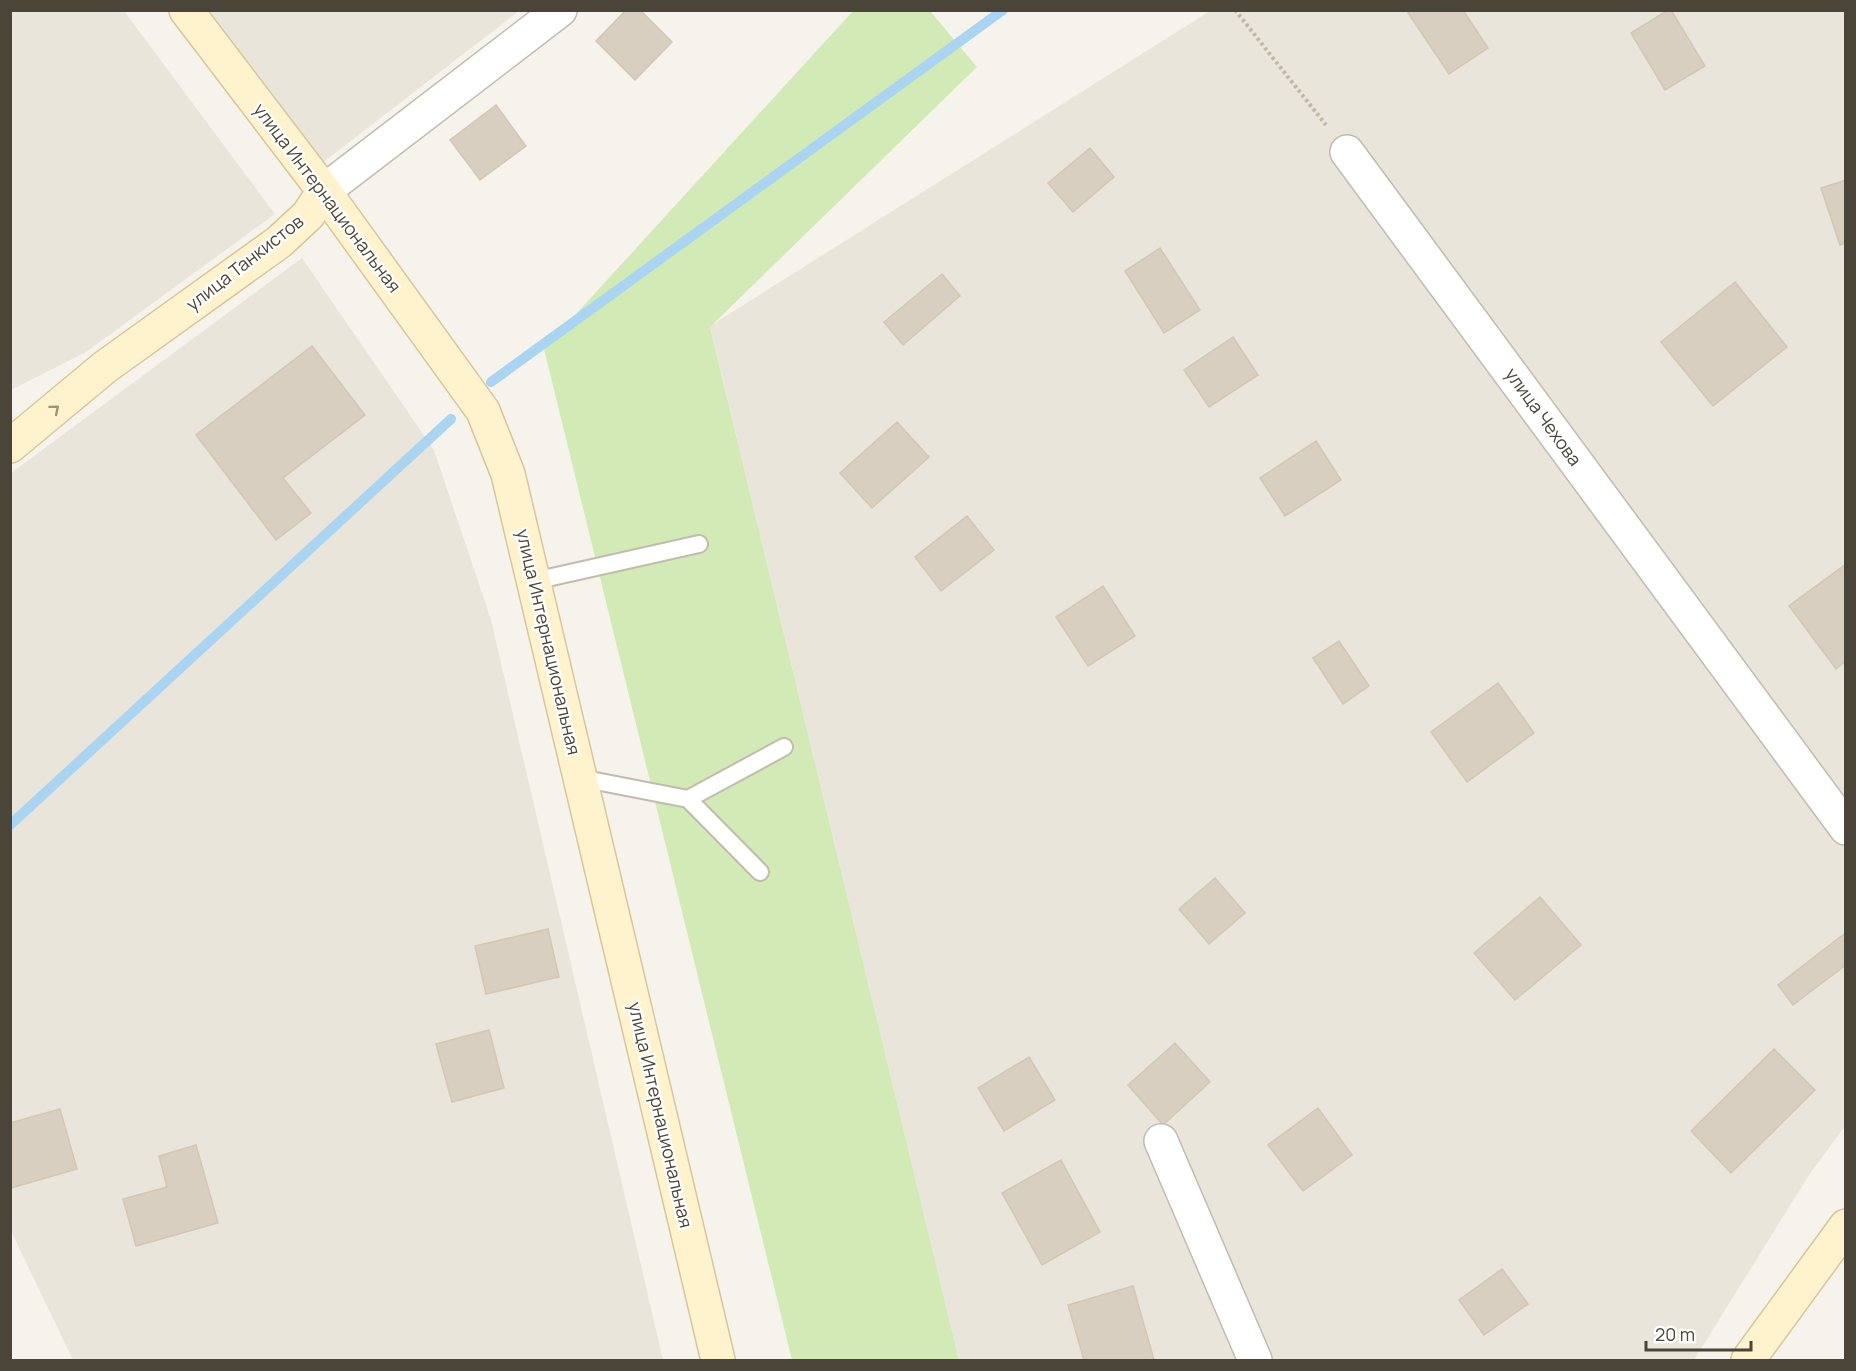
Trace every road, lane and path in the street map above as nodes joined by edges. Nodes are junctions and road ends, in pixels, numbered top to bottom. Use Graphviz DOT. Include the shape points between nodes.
graph roads {
  1 [pos="186,10"];
  2 [pos="560,10"];
  3 [pos="1235,10"];
  4 [pos="1347,152"];
  5 [pos="324,191"];
  6 [pos="10,446"];
  7 [pos="699,544"];
  8 [pos="534,581"];
  9 [pos="784,747"];
  10 [pos="580,778"];
  11 [pos="688,798"];
  12 [pos="1845,828"];
  13 [pos="760,872"];
  14 [pos="1161,1141"];
  15 [pos="1845,1226"];
  16 [pos="718,1360"];
  17 [pos="1255,1360"];
  18 [pos="1748,1360"];
  1 -- 5 [label="main road, улица Интернациональная"];
  2 -- 5 [label="street, улица Танкистов"];
  3 -- 4 [label="path"];
  4 -- 12 [label="street, улица Чехова"];
  6 -- 5 [label="main road, улица Танкистов, one-way" via="105,367 279,242 308,215"];
  5 -- 8 [label="main road, улица Интернациональная" via="483,411 508,474"];
  7 -- 8 [label="lane"];
  8 -- 10 [label="main road, улица Интернациональная"];
  9 -- 11 [label="lane"];
  10 -- 11 [label="lane"];
  10 -- 16 [label="main road, улица Интернациональная"];
  11 -- 13 [label="lane"];
  14 -- 17 [label="street"];
  15 -- 18 [label="main road"];
}
